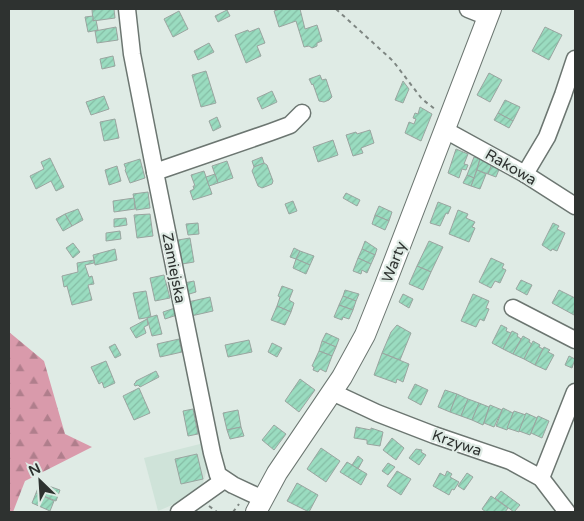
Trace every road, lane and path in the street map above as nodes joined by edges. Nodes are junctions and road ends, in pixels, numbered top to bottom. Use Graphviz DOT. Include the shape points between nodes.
graph roads {
  1 [pos="127,9"];
  2 [pos="336,9"];
  3 [pos="468,9"];
  4 [pos="489,13"];
  5 [pos="575,58"];
  6 [pos="302,113"];
  7 [pos="445,130"];
  8 [pos="155,172"];
  9 [pos="525,174"];
  10 [pos="575,206"];
  11 [pos="513,308"];
  12 [pos="575,340"];
  13 [pos="332,392"];
  14 [pos="575,392"];
  15 [pos="541,478"];
  16 [pos="224,480"];
  17 [pos="260,506"];
  18 [pos="179,512"];
  19 [pos="223,512"];
  20 [pos="234,512"];
  21 [pos="567,512"];
  1 -- 8 [label="street, Zamiejska" via="132,54"];
  2 -- 7 [label="path" via="393,61 422,99 435,109"];
  3 -- 4 [label="street"];
  4 -- 7 [label="main road, Warty"];
  5 -- 9 [label="street" via="547,137"];
  6 -- 8 [label="street" via="290,125"];
  7 -- 9 [label="street, Rakowa"];
  7 -- 13 [label="main road, Warty" via="372,319"];
  8 -- 16 [label="street, Zamiejska" via="212,453 218,475"];
  9 -- 10 [label="street, Rakowa"];
  11 -- 12 [label="street"];
  13 -- 15 [label="street, Krzywa" via="377,414 510,461"];
  13 -- 17 [label="main road, Warty" via="282,465"];
  14 -- 15 [label="street"];
  15 -- 21 [label="street, Krzywa"];
  16 -- 17 [label="street"];
  16 -- 18 [label="street"];
  19 -- 20 [label="path"];
}
